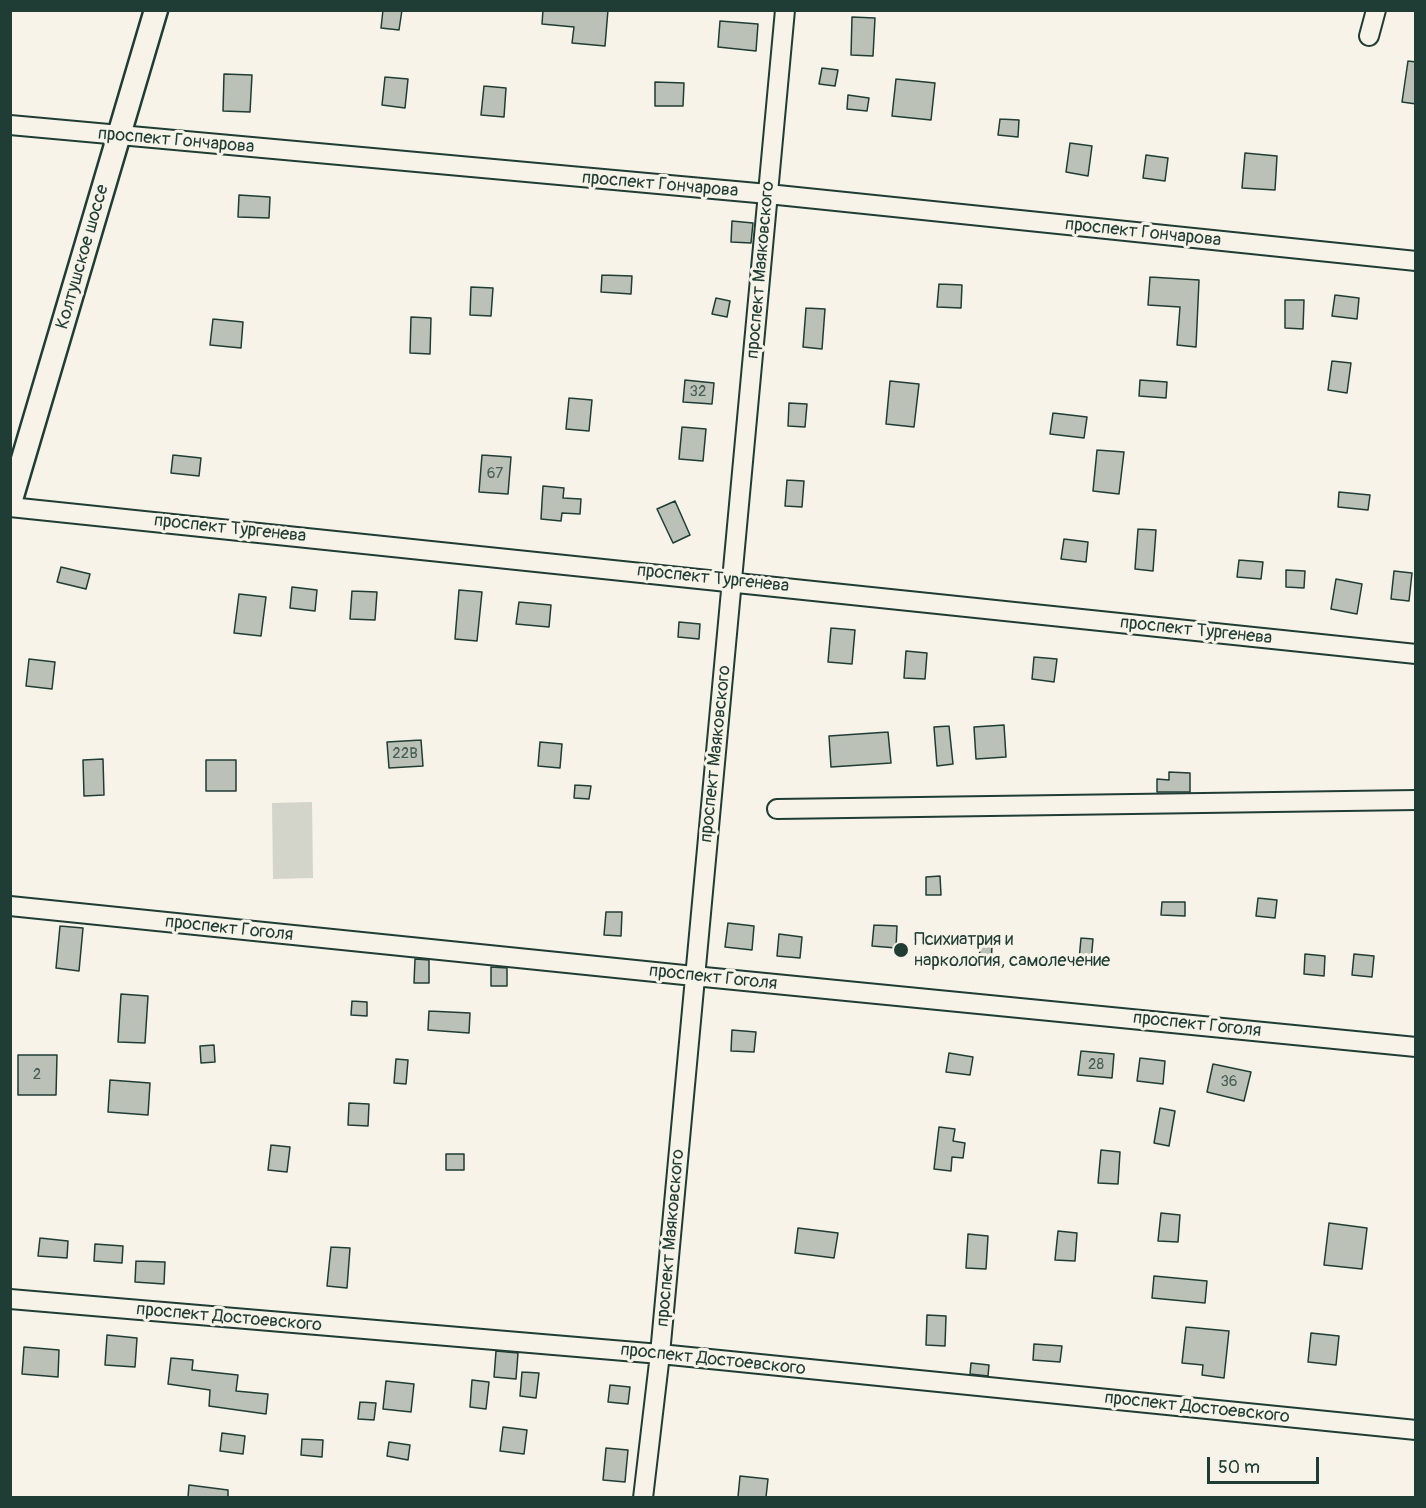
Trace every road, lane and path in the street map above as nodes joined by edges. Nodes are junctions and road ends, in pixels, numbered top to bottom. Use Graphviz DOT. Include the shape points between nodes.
graph roads {
  1 [pos="156,10"];
  2 [pos="785,10"];
  3 [pos="1376,10"];
  4 [pos="1369,36"];
  5 [pos="10,125"];
  6 [pos="119,136"];
  7 [pos="768,194"];
  8 [pos="1416,261"];
  9 [pos="10,505"];
  10 [pos="733,581"];
  11 [pos="1416,654"];
  12 [pos="1416,800"];
  13 [pos="777,808"];
  14 [pos="10,906"];
  15 [pos="694,976"];
  16 [pos="1416,1047"];
  17 [pos="10,1299"];
  18 [pos="660,1354"];
  19 [pos="1416,1430"];
  20 [pos="643,1497"];
  1 -- 6 [label="main road, Колтушское шоссе"];
  2 -- 7 [label="street, проспект Маяковского"];
  3 -- 4 [label="street"];
  5 -- 6 [label="street, проспект Гончарова"];
  6 -- 7 [label="street, проспект Гончарова"];
  6 -- 9 [label="main road, Колтушское шоссе"];
  7 -- 8 [label="street, проспект Гончарова"];
  7 -- 10 [label="street, проспект Маяковского"];
  9 -- 10 [label="street, проспект Тургенева"];
  10 -- 11 [label="street, проспект Тургенева"];
  10 -- 15 [label="street, проспект Маяковского"];
  12 -- 13 [label="street"];
  14 -- 15 [label="street, проспект Гоголя"];
  15 -- 16 [label="street, проспект Гоголя"];
  15 -- 18 [label="street, проспект Маяковского"];
  17 -- 18 [label="street, проспект Достоевского"];
  18 -- 19 [label="street, проспект Достоевского"];
  18 -- 20 [label="street, проспект Маяковского"];
}
